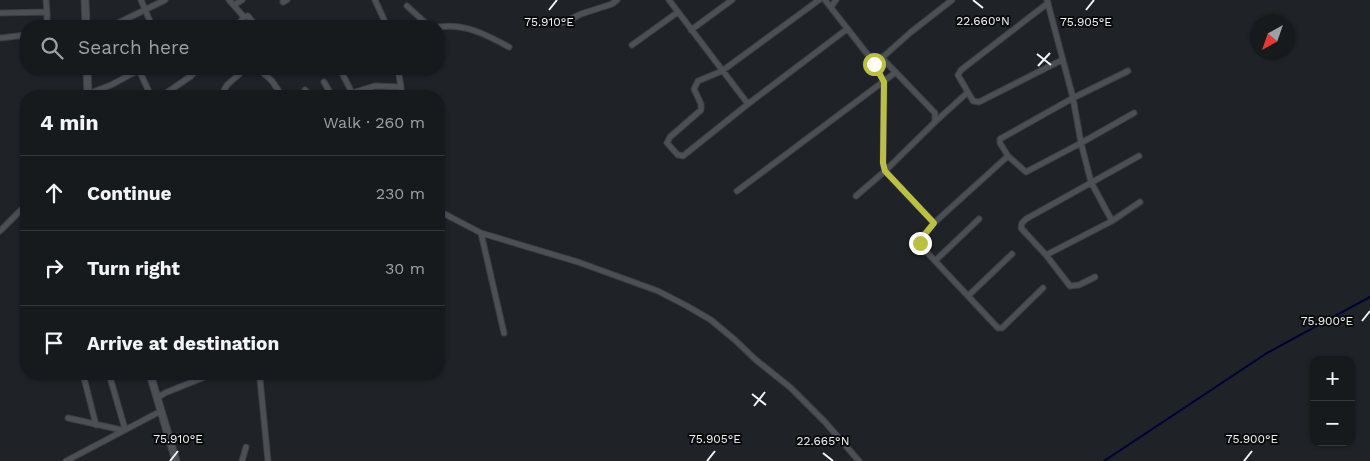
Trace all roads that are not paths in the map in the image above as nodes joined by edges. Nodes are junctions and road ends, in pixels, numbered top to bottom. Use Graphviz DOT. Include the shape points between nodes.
graph roads {
  1 [pos="46,0"];
  2 [pos="85,0"];
  3 [pos="141,0"];
  4 [pos="165,0"];
  5 [pos="229,0"];
  6 [pos="242,0"];
  7 [pos="375,0"];
  8 [pos="617,0"];
  9 [pos="669,0"];
  10 [pos="732,0"];
  11 [pos="818,0"];
  12 [pos="825,0"];
  13 [pos="836,0"];
  14 [pos="952,0"];
  15 [pos="1048,2"];
  16 [pos="234,5"];
  17 [pos="407,6"];
  18 [pos="831,7"];
  19 [pos="146,10"];
  20 [pos="46,12"];
  21 [pos="678,12"];
  22 [pos="0,13"];
  23 [pos="244,17"];
  24 [pos="47,20"];
  25 [pos="86,20"];
  26 [pos="125,20"];
  27 [pos="150,20"];
  28 [pos="242,20"];
  29 [pos="252,20"];
  30 [pos="384,20"];
  31 [pos="422,20"];
  32 [pos="552,21"];
  33 [pos="445,26"];
  34 [pos="848,29"];
  35 [pos="691,30"];
  36 [pos="20,36"];
  37 [pos="0,38"];
  38 [pos="632,46"];
  39 [pos="509,48"];
  40 [pos="881,57"];
  41 [pos="1062,60"];
  42 [pos="874,64"];
  43 [pos="722,71"];
  44 [pos="1128,71"];
  45 [pos="896,72"];
  46 [pos="87,75"];
  47 [pos="129,75"];
  48 [pos="142,75"];
  49 [pos="192,75"];
  50 [pos="238,75"];
  51 [pos="265,75"];
  52 [pos="343,75"];
  53 [pos="399,75"];
  54 [pos="324,82"];
  55 [pos="884,82"];
  56 [pos="401,87"];
  57 [pos="88,90"];
  58 [pos="98,90"];
  59 [pos="148,90"];
  60 [pos="171,90"];
  61 [pos="224,90"];
  62 [pos="278,90"];
  63 [pos="329,90"];
  64 [pos="350,90"];
  65 [pos="362,90"];
  66 [pos="968,92"];
  67 [pos="1073,98"];
  68 [pos="748,104"];
  69 [pos="1134,113"];
  70 [pos="934,122"];
  71 [pos="1080,143"];
  72 [pos="1008,156"];
  73 [pos="1139,156"];
  74 [pos="885,171"];
  75 [pos="1091,182"];
  76 [pos="737,191"];
  77 [pos="856,196"];
  78 [pos="1140,202"];
  79 [pos="20,212"];
  80 [pos="445,214"];
  81 [pos="979,219"];
  82 [pos="1112,221"];
  83 [pos="934,223"];
  84 [pos="0,231"];
  85 [pos="481,233"];
  86 [pos="1012,254"];
  87 [pos="1046,255"];
  88 [pos="936,260"];
  89 [pos="1095,277"];
  90 [pos="1043,288"];
  91 [pos="969,295"];
  92 [pos="504,332"];
  93 [pos="85,380"];
  94 [pos="111,380"];
  95 [pos="152,380"];
  96 [pos="196,380"];
  97 [pos="260,380"];
  98 [pos="156,398"];
  99 [pos="161,411"];
  100 [pos="68,418"];
  101 [pos="96,424"];
  102 [pos="124,430"];
  103 [pos="246,447"];
  104 [pos="66,461"];
  105 [pos="176,461"];
  106 [pos="242,461"];
  107 [pos="268,461"];
  108 [pos="859,461"];
  1 -- 20 [label="street"];
  2 -- 25 [label="main road"];
  3 -- 19 [label="street"];
  4 -- 19 [label="street"];
  5 -- 16 [label="street"];
  6 -- 16 [label="street"];
  7 -- 30 [label="street"];
  8 -- 32 [label="street" via="565,22"];
  9 -- 21 [label="street"];
  10 -- 35 [label="street"];
  11 -- 43 [label="street"];
  12 -- 18 [label="street"];
  13 -- 18 [label="street"];
  14 -- 40 [label="street"];
  15 -- 41 [label="street"];
  15 -- 66 [label="street" via="960,70 958,75"];
  16 -- 23 [label="street"];
  17 -- 31 [label="street"];
  18 -- 34 [label="street"];
  19 -- 26 [label="street"];
  19 -- 27 [label="street"];
  20 -- 22 [label="street"];
  20 -- 24 [label="street"];
  21 -- 35 [label="street"];
  21 -- 38 [label="street"];
  23 -- 28 [label="street"];
  23 -- 29 [label="street"];
  33 -- 39 [label="street" via="463,27 485,34"];
  34 -- 42 [label="street"];
  34 -- 68 [label="street"];
  35 -- 43 [label="street"];
  36 -- 37 [label="street"];
  40 -- 42 [label="street"];
  40 -- 45 [label="street"];
  41 -- 66 [label="street" via="984,101 973,101"];
  41 -- 67 [label="street"];
  42 -- 55 [label="street"];
  43 -- 68 [label="street"];
  43 -- 68 [label="street" via="698,81 694,89 701,110 667,143 678,155 685,155"];
  44 -- 67 [label="street"];
  45 -- 55 [label="street"];
  45 -- 70 [label="street" via="935,113"];
  46 -- 57 [label="main road"];
  47 -- 58 [label="street"];
  48 -- 59 [label="street"];
  49 -- 60 [label="street"];
  50 -- 61 [label="street"];
  51 -- 62 [label="street"];
  52 -- 64 [label="street"];
  53 -- 56 [label="street"];
  54 -- 63 [label="street"];
  55 -- 74 [label="street"];
  55 -- 76 [label="street"];
  56 -- 65 [label="street" via="375,86"];
  66 -- 70 [label="street"];
  67 -- 71 [label="street"];
  67 -- 72 [label="street" via="1000,139"];
  69 -- 71 [label="street"];
  70 -- 74 [label="street"];
  71 -- 72 [label="street" via="1026,172"];
  71 -- 75 [label="street"];
  72 -- 83 [label="street"];
  73 -- 75 [label="street"];
  74 -- 77 [label="street"];
  74 -- 83 [label="street"];
  75 -- 82 [label="street"];
  75 -- 87 [label="street" via="1022,223 1021,228"];
  78 -- 82 [label="street"];
  79 -- 84 [label="street"];
  80 -- 85 [label="street"];
  81 -- 88 [label="street"];
  82 -- 87 [label="street"];
  83 -- 88 [label="street" via="920,243"];
  85 -- 92 [label="street"];
  85 -- 108 [label="street" via="578,262 658,291 711,320 791,388"];
  86 -- 91 [label="street"];
  87 -- 89 [label="street" via="1070,286"];
  88 -- 91 [label="street"];
  90 -- 91 [label="street" via="1002,328 995,325"];
  93 -- 101 [label="street"];
  94 -- 102 [label="street"];
  95 -- 98 [label="main road"];
  96 -- 98 [label="street"];
  97 -- 107 [label="street"];
  98 -- 99 [label="main road"];
  99 -- 102 [label="street"];
  99 -- 105 [label="main road"];
  100 -- 101 [label="street"];
  101 -- 102 [label="street"];
  102 -- 104 [label="street"];
  103 -- 106 [label="street"];
}
